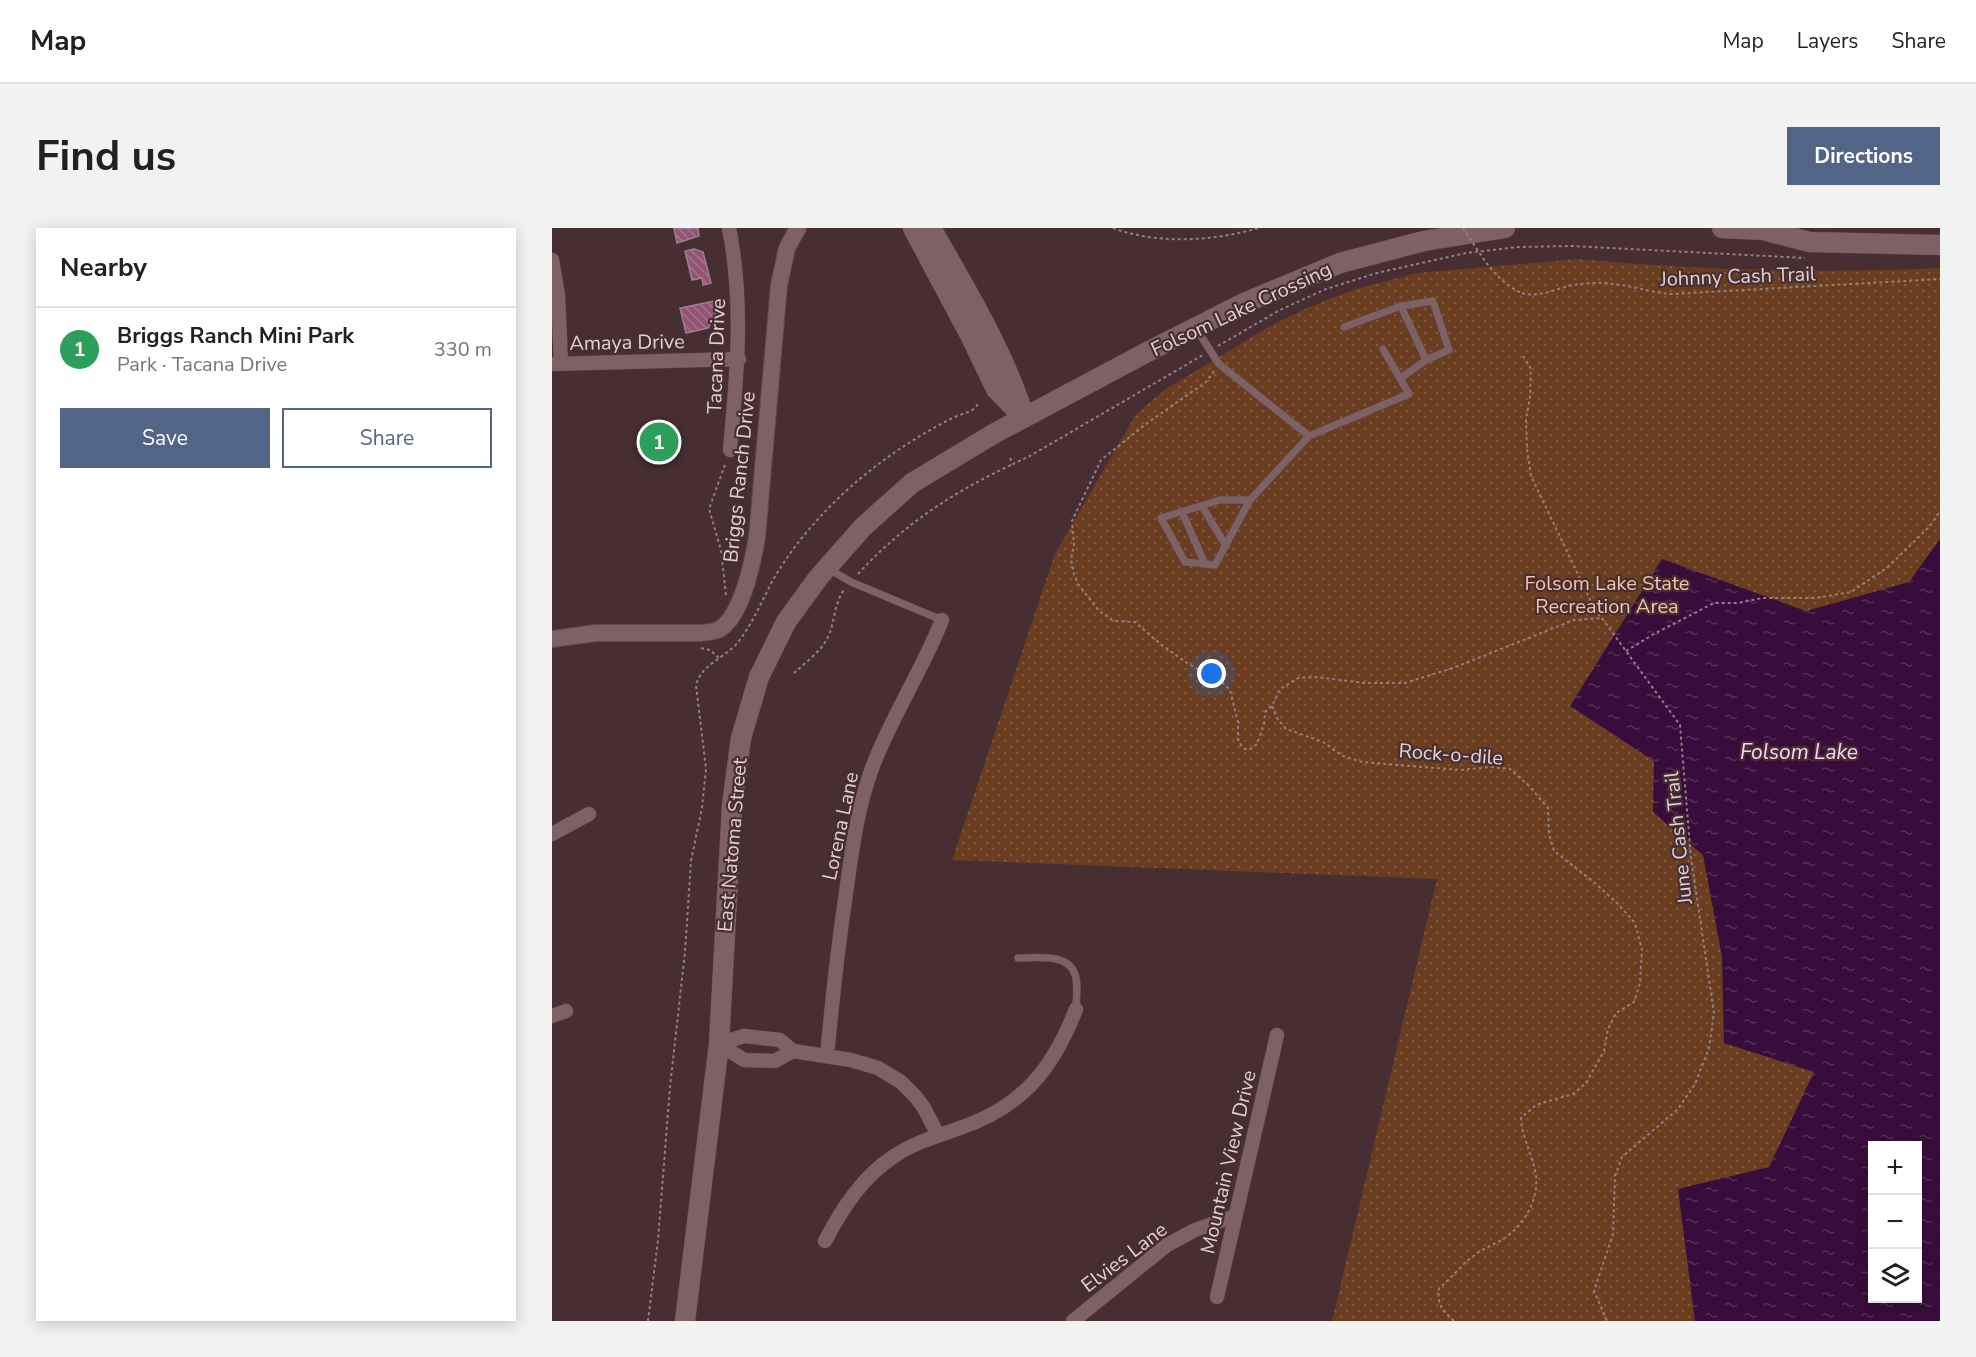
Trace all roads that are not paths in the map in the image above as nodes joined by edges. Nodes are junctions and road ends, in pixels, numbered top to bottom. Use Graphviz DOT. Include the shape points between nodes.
graph roads {
  1 [pos="729,228"];
  2 [pos="798,228"];
  3 [pos="913,228"];
  4 [pos="931,228"];
  5 [pos="1505,228"];
  6 [pos="1722,228"];
  7 [pos="1766,229"];
  8 [pos="1940,245"];
  9 [pos="552,260"];
  10 [pos="1401,306"];
  11 [pos="1344,327"];
  12 [pos="1196,328"];
  13 [pos="1383,348"];
  14 [pos="739,359"];
  15 [pos="1426,360"];
  16 [pos="556,363"];
  17 [pos="1401,378"];
  18 [pos="1024,418"];
  19 [pos="1309,436"];
  20 [pos="730,450"];
  21 [pos="1250,500"];
  22 [pos="1202,506"];
  23 [pos="1182,512"];
  24 [pos="1226,546"];
  25 [pos="1205,564"];
  26 [pos="827,568"];
  27 [pos="942,620"];
  28 [pos="552,639"];
  29 [pos="589,814"];
  30 [pos="552,834"];
  31 [pos="1018,958"];
  32 [pos="1076,1009"];
  33 [pos="566,1011"];
  34 [pos="552,1016"];
  35 [pos="1277,1035"];
  36 [pos="719,1044"];
  37 [pos="793,1051"];
  38 [pos="827,1056"];
  39 [pos="938,1135"];
  40 [pos="1235,1216"];
  41 [pos="825,1241"];
  42 [pos="1217,1297"];
  43 [pos="685,1321"];
  44 [pos="1073,1321"];
  1 -- 14 [label="street, Tacana Drive" via="739,302"];
  2 -- 28 [label="street, Briggs Ranch Drive" via="787,248 779,285 755,547 748,579 727,623 718,630 701,633 596,633"];
  3 -- 18 [label="main road" via="996,389"];
  4 -- 18 [label="main road" via="1013,381"];
  5 -- 12 [label="main road, Folsom Lake Crossing" via="1424,241 1340,263 1270,291"];
  6 -- 7 [label="main road"];
  7 -- 8 [label="main road" via="1810,242"];
  9 -- 16 [label="street" via="558,296"];
  10 -- 11 [label="lane"];
  10 -- 15 [label="lane"];
  10 -- 15 [label="lane" via="1433,301 1449,350"];
  12 -- 18 [label="main road, Folsom Lake Crossing"];
  12 -- 19 [label="lane" via="1220,364"];
  13 -- 17 [label="lane"];
  14 -- 16 [label="street, Amaya Drive"];
  14 -- 20 [label="street, Tacana Drive"];
  15 -- 17 [label="lane"];
  17 -- 19 [label="lane" via="1408,394"];
  18 -- 26 [label="main road, East Natoma Street" via="912,483 863,526"];
  19 -- 21 [label="lane"];
  21 -- 22 [label="lane" via="1220,500"];
  21 -- 24 [label="lane"];
  22 -- 23 [label="lane"];
  22 -- 24 [label="lane"];
  23 -- 25 [label="lane"];
  23 -- 25 [label="lane" via="1161,518 1185,562"];
  24 -- 25 [label="lane" via="1215,565"];
  26 -- 27 [label="lane"];
  26 -- 36 [label="main road, East Natoma Street" via="782,631 759,677 741,738 732,805"];
  27 -- 38 [label="street, Lorena Lane" via="885,736 861,802 838,949"];
  29 -- 30 [label="street"];
  31 -- 32 [label="lane" via="1067,963 1075,972"];
  32 -- 39 [label="street" via="1057,1053 1030,1088 997,1112"];
  33 -- 34 [label="street"];
  35 -- 40 [label="street, Mountain View Drive"];
  36 -- 37 [label="street" via="744,1036 780,1040"];
  36 -- 37 [label="street" via="744,1060 775,1061"];
  36 -- 43 [label="main road, East Natoma Street"];
  37 -- 38 [label="street"];
  38 -- 39 [label="street" via="865,1063 901,1082 924,1108"];
  39 -- 41 [label="street" via="893,1157 875,1171 841,1210"];
  40 -- 42 [label="street, Mountain View Drive"];
  40 -- 44 [label="street, Elvies Lane" via="1167,1245"];
}
